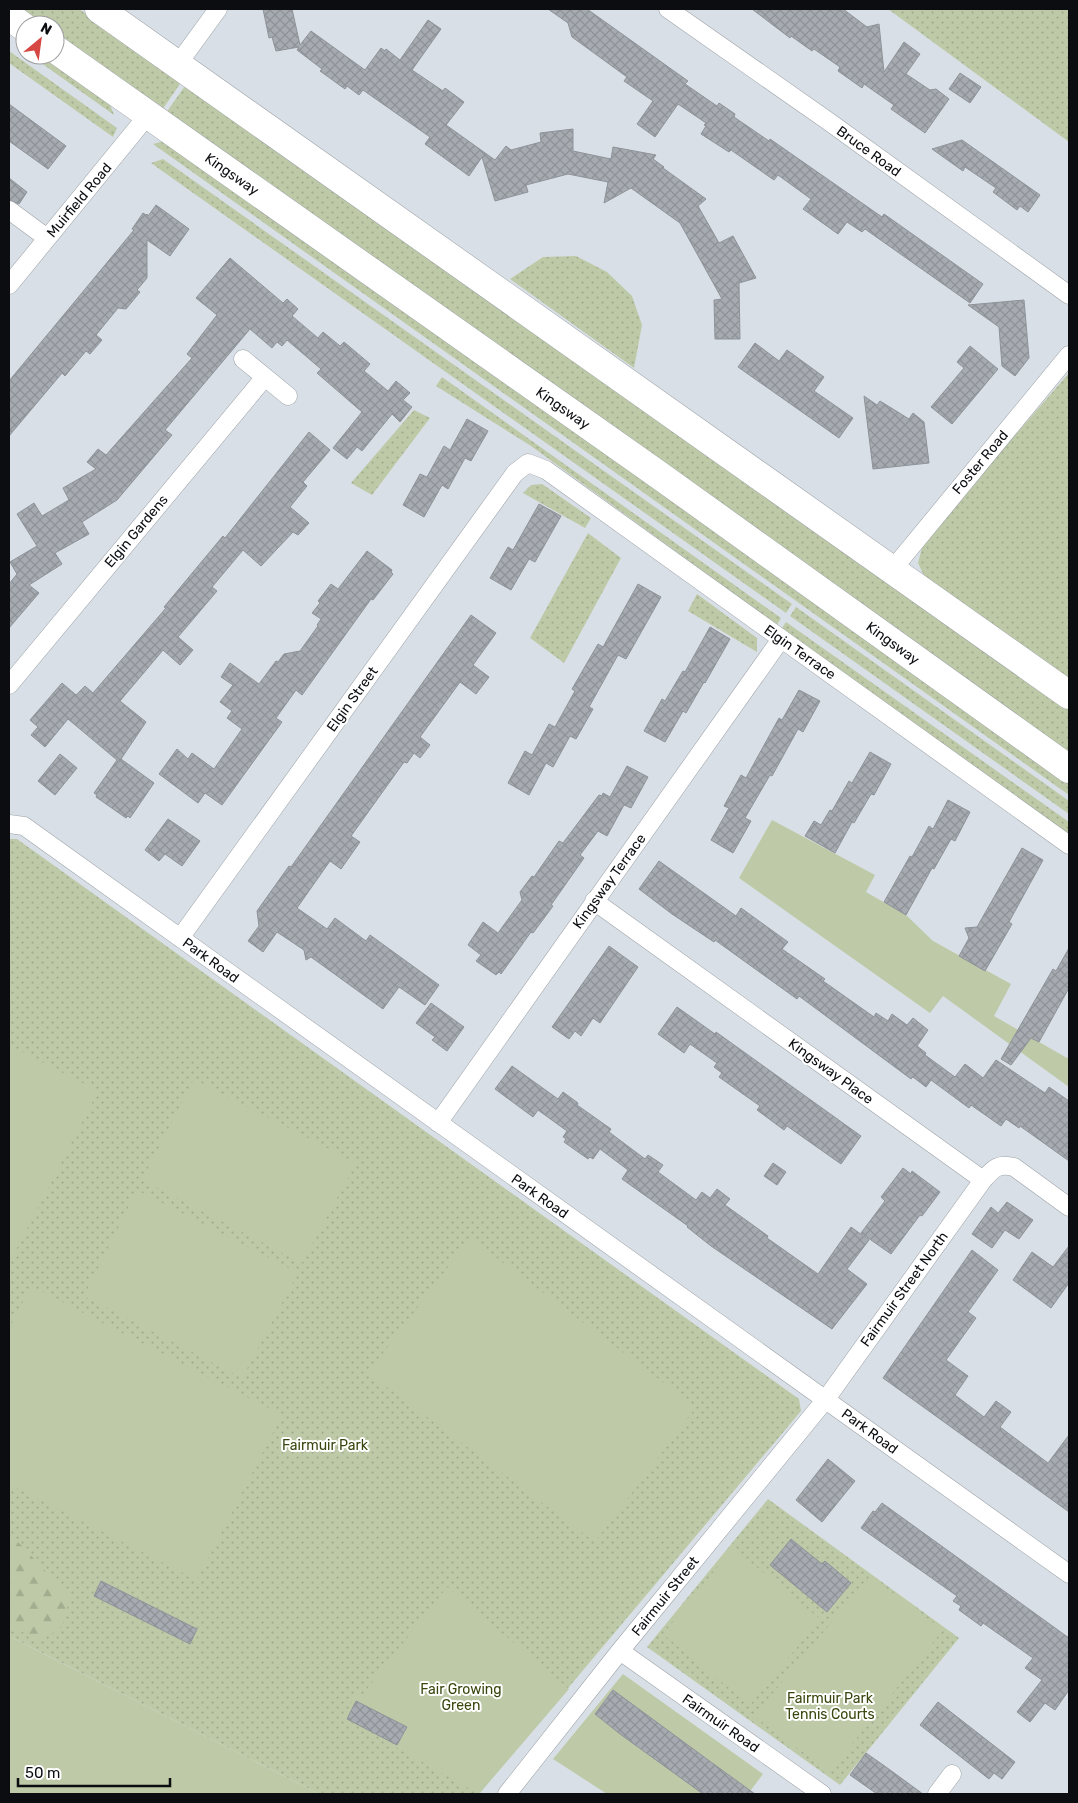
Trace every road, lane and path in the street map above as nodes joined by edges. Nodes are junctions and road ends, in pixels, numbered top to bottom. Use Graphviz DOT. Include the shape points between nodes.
graph roads {
  1 [pos="99,9"];
  2 [pos="218,9"];
  3 [pos="668,9"];
  4 [pos="65,56"];
  5 [pos="178,64"];
  6 [pos="148,115"];
  7 [pos="9,210"];
  8 [pos="47,238"];
  9 [pos="9,285"];
  10 [pos="1069,295"];
  11 [pos="1069,355"];
  12 [pos="243,360"];
  13 [pos="265,377"];
  14 [pos="288,396"];
  15 [pos="528,463"];
  16 [pos="892,570"];
  17 [pos="782,639"];
  18 [pos="9,685"];
  19 [pos="1069,695"];
  20 [pos="1069,769"];
  21 [pos="9,824"];
  22 [pos="1069,845"];
  23 [pos="594,902"];
  24 [pos="180,938"];
  25 [pos="438,1123"];
  26 [pos="984,1180"];
  27 [pos="1069,1207"];
  28 [pos="826,1399"];
  29 [pos="1069,1574"];
  30 [pos="620,1651"];
  31 [pos="952,1774"];
  32 [pos="507,1794"];
  33 [pos="822,1794"];
  34 [pos="937,1794"];
  1 -- 5 [label="highway"];
  2 -- 5 [label="street"];
  3 -- 10 [label="street, Bruce Road"];
  4 -- 6 [label="highway, Kingsway"];
  5 -- 16 [label="highway"];
  6 -- 8 [label="street, Muirfield Road"];
  6 -- 20 [label="highway, Kingsway"];
  7 -- 8 [label="street"];
  8 -- 9 [label="street, Muirfield Road"];
  11 -- 16 [label="street, Foster Road"];
  12 -- 13 [label="street"];
  13 -- 14 [label="street"];
  13 -- 18 [label="street, Elgin Gardens"];
  15 -- 17 [label="street, Elgin Terrace" via="546,470"];
  15 -- 24 [label="street, Elgin Street" via="515,473"];
  16 -- 19 [label="highway"];
  17 -- 22 [label="street, Elgin Terrace"];
  17 -- 23 [label="street, Kingsway Terrace"];
  21 -- 24 [label="street, Park Road" via="24,826"];
  23 -- 25 [label="street, Kingsway Terrace"];
  23 -- 26 [label="street, Kingsway Place"];
  24 -- 25 [label="street, Park Road"];
  25 -- 28 [label="street, Park Road"];
  26 -- 27 [label="street" via="993,1169 1003,1164 1014,1167"];
  26 -- 28 [label="street, Fairmuir Street North"];
  28 -- 29 [label="street, Park Road"];
  28 -- 30 [label="street, Fairmuir Street"];
  30 -- 32 [label="street, Fairmuir Street"];
  30 -- 33 [label="street, Fairmuir Road"];
  31 -- 34 [label="street"];
}
